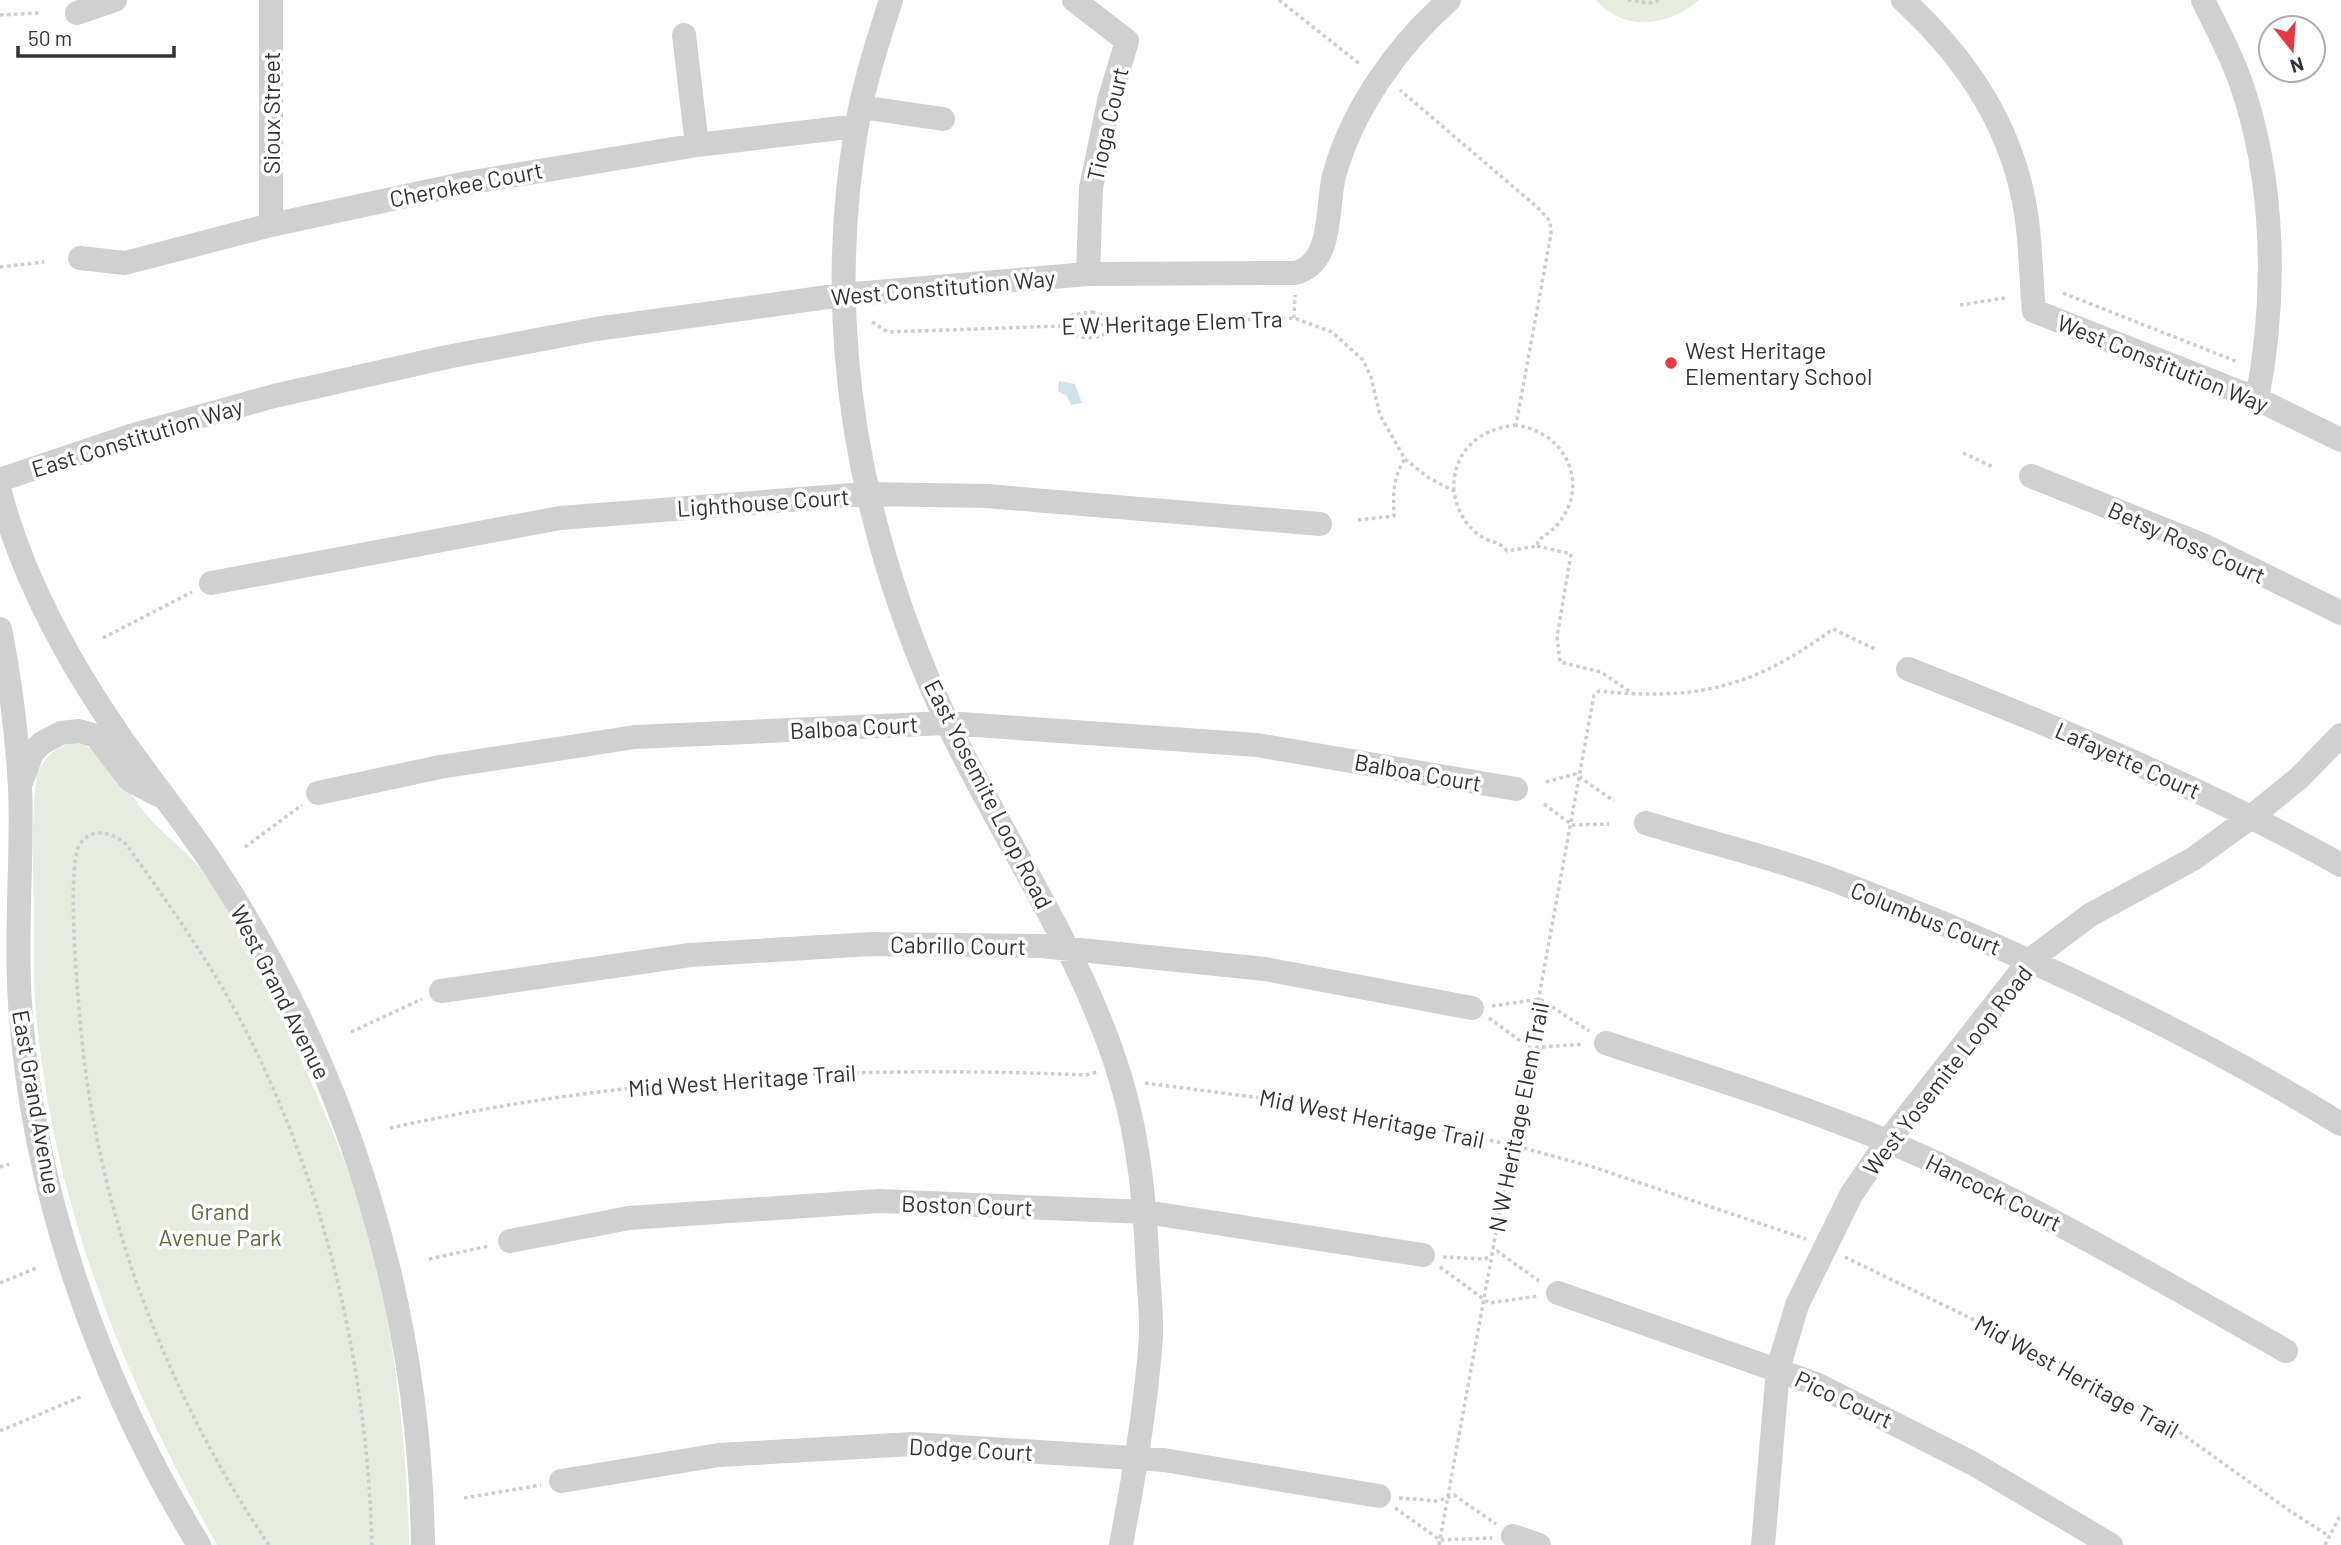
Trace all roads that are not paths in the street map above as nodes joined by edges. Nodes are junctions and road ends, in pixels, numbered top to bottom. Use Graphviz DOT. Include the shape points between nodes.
graph roads {
  1 [pos="115,0"];
  2 [pos="271,0"];
  3 [pos="891,0"];
  4 [pos="1074,0"];
  5 [pos="1449,0"];
  6 [pos="1903,0"];
  7 [pos="2203,0"];
  8 [pos="77,13"];
  9 [pos="684,35"];
  10 [pos="859,117"];
  11 [pos="943,119"];
  12 [pos="697,145"];
  13 [pos="271,225"];
  14 [pos="80,258"];
  15 [pos="1088,274"];
  16 [pos="842,295"];
  17 [pos="274,396"];
  18 [pos="2257,399"];
  19 [pos="2341,440"];
  20 [pos="2031,476"];
  21 [pos="0,480"];
  22 [pos="0,492"];
  23 [pos="866,494"];
  24 [pos="1320,524"];
  25 [pos="211,583"];
  26 [pos="2341,613"];
  27 [pos="0,629"];
  28 [pos="1908,669"];
  29 [pos="947,723"];
  30 [pos="2341,735"];
  31 [pos="20,786"];
  32 [pos="1516,789"];
  33 [pos="318,793"];
  34 [pos="165,799"];
  35 [pos="2251,817"];
  36 [pos="1646,823"];
  37 [pos="2341,865"];
  38 [pos="1068,947"];
  39 [pos="2030,960"];
  40 [pos="441,991"];
  41 [pos="1472,1008"];
  42 [pos="1606,1043"];
  43 [pos="2341,1124"];
  44 [pos="1887,1142"];
  45 [pos="1145,1212"];
  46 [pos="510,1241"];
  47 [pos="1423,1255"];
  48 [pos="1558,1293"];
  49 [pos="2286,1351"];
  50 [pos="1778,1369"];
  51 [pos="1137,1457"];
  52 [pos="561,1481"];
  53 [pos="1379,1496"];
  54 [pos="1513,1536"];
  55 [pos="199,1545"];
  56 [pos="423,1545"];
  57 [pos="1121,1545"];
  58 [pos="1539,1545"];
  59 [pos="1763,1545"];
  60 [pos="2111,1545"];
  1 -- 8 [label="street"];
  2 -- 13 [label="street, Sioux Street"];
  3 -- 10 [label="street, East Yosemite Loop Road"];
  4 -- 15 [label="street, Tioga Court" via="1127,41 1091,187"];
  5 -- 15 [label="street, West Constitution Way" via="1417,28 1363,107 1335,175 1323,246 1312,266 1295,273"];
  6 -- 18 [label="street, West Constitution Way" via="1940,34 1969,70 2007,141 2027,218 2034,311"];
  7 -- 18 [label="street" via="2241,83 2263,180 2270,283"];
  9 -- 12 [label="street"];
  10 -- 11 [label="street, Cherokee Court"];
  10 -- 12 [label="street, Cherokee Court"];
  10 -- 16 [label="street, East Yosemite Loop Road"];
  12 -- 13 [label="street, Cherokee Court" via="467,183"];
  13 -- 14 [label="street, Cherokee Court" via="125,264"];
  15 -- 16 [label="street, West Constitution Way"];
  16 -- 17 [label="street, West Constitution Way" via="596,329"];
  16 -- 23 [label="street, East Yosemite Loop Road" via="848,379"];
  17 -- 21 [label="street, East Constitution Way" via="130,436"];
  18 -- 19 [label="street, West Constitution Way"];
  20 -- 26 [label="street, Betsy Ross Court" via="2205,546"];
  22 -- 34 [label="street, West Grand Avenue" via="54,630"];
  23 -- 24 [label="street, Lighthouse Court" via="987,496"];
  23 -- 25 [label="street, Lighthouse Court" via="560,517"];
  23 -- 29 [label="street, East Yosemite Loop Road" via="897,599"];
  27 -- 31 [label="street, East Grand Avenue"];
  28 -- 35 [label="street, Lafayette Court" via="2078,735"];
  29 -- 32 [label="street, Balboa Court" via="1257,745"];
  29 -- 33 [label="street, Balboa Court" via="635,737 440,767"];
  29 -- 38 [label="street, East Yosemite Loop Road"];
  30 -- 35 [label="street, West Yosemite Loop Road"];
  31 -- 34 [label="street" via="32,753 42,743 61,733 79,731 96,736 130,780"];
  31 -- 55 [label="street, East Grand Avenue" via="20,1003 52,1193 106,1362 143,1445"];
  34 -- 56 [label="street, West Grand Avenue" via="249,922 305,1031 361,1167 388,1259 407,1352 421,1452"];
  35 -- 37 [label="street, Lafayette Court"];
  35 -- 39 [label="street, West Yosemite Loop Road" via="2193,859 2090,915"];
  36 -- 39 [label="street, Columbus Court" via="1847,885"];
  38 -- 40 [label="street, Cabrillo Court" via="871,944 690,955"];
  38 -- 41 [label="street, Cabrillo Court" via="1265,969"];
  38 -- 45 [label="street, East Yosemite Loop Road" via="1121,1079"];
  39 -- 43 [label="street, Columbus Court" via="2253,1070"];
  39 -- 44 [label="street, West Yosemite Loop Road"];
  42 -- 44 [label="street, Hancock Court" via="1751,1090"];
  44 -- 49 [label="street, Hancock Court" via="2070,1229"];
  44 -- 50 [label="street, West Yosemite Loop Road" via="1851,1195 1824,1247 1797,1305"];
  45 -- 46 [label="street, Boston Court" via="879,1201 629,1218"];
  45 -- 47 [label="street, Boston Court"];
  45 -- 51 [label="street, East Yosemite Loop Road" via="1151,1333"];
  48 -- 50 [label="street, Pico Court"];
  50 -- 59 [label="street, West Yosemite Loop Road"];
  50 -- 60 [label="street, Pico Court" via="1974,1464"];
  51 -- 52 [label="street, Dodge Court" via="913,1444 719,1455"];
  51 -- 53 [label="street, Dodge Court"];
  51 -- 57 [label="street, East Yosemite Loop Road"];
  54 -- 58 [label="street"];
}
